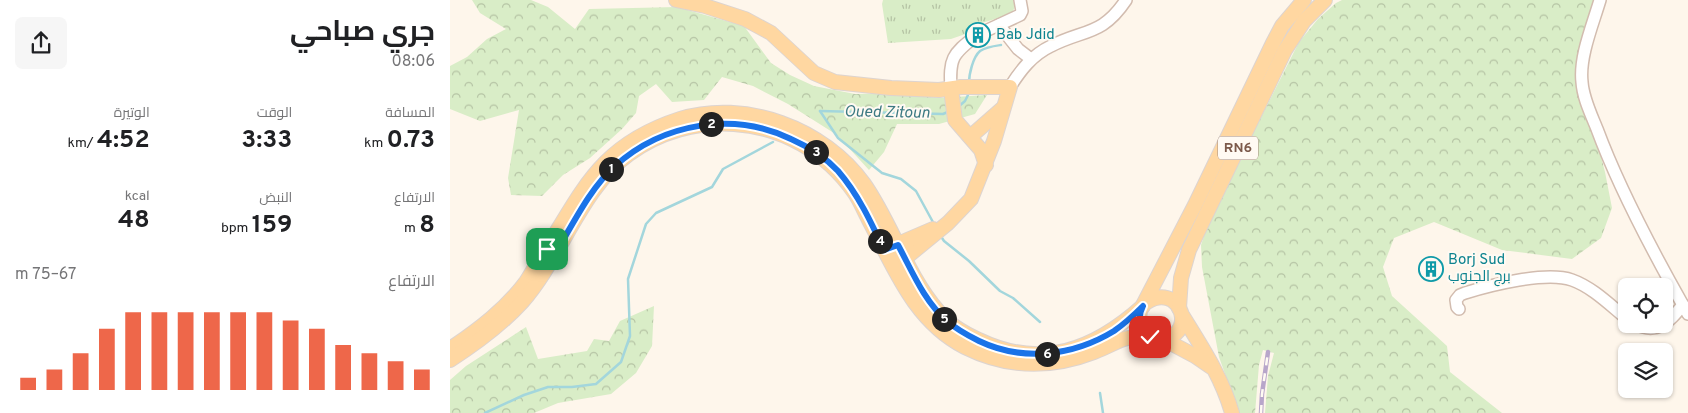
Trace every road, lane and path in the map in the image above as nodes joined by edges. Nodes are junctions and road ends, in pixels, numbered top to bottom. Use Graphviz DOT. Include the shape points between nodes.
graph roads {
  1 [pos="676,0"];
  2 [pos="1020,0"];
  3 [pos="1126,0"];
  4 [pos="1304,0"];
  5 [pos="1325,0"];
  6 [pos="1600,0"];
  7 [pos="999,25"];
  8 [pos="1031,59"];
  9 [pos="1010,87"];
  10 [pos="955,92"];
  11 [pos="1004,107"];
  12 [pos="970,137"];
  13 [pos="626,150"];
  14 [pos="986,165"];
  15 [pos="948,222"];
  16 [pos="898,245"];
  17 [pos="884,250"];
  18 [pos="551,251"];
  19 [pos="906,259"];
  20 [pos="893,268"];
  21 [pos="1145,304"];
  22 [pos="1459,309"];
  23 [pos="1686,310"];
  24 [pos="1180,311"];
  25 [pos="1618,312"];
  26 [pos="1673,318"];
  27 [pos="1157,338"];
  28 [pos="450,348"];
  29 [pos="450,360"];
  30 [pos="1214,369"];
  31 [pos="1232,413"];
  1 -- 10 [label="main road" via="705,6 771,33 814,73 835,82"];
  2 -- 7 [label="street" via="1020,15"];
  3 -- 8 [label="street" via="1097,29 1049,46"];
  4 -- 21 [label="main road, RN6" via="1282,26 1273,43"];
  5 -- 24 [label="main road, RN6" via="1304,21 1285,50 1189,250 1181,278"];
  6 -- 23 [label="street" via="1582,65 1584,95 1607,155"];
  7 -- 8 [label="street" via="1018,49"];
  7 -- 10 [label="street" via="961,47 950,69"];
  8 -- 9 [label="street"];
  9 -- 10 [label="main road" via="979,87"];
  9 -- 11 [label="main road"];
  10 -- 12 [label="main road" via="955,120"];
  11 -- 12 [label="main road"];
  11 -- 14 [label="main road"];
  12 -- 14 [label="main road" via="981,150"];
  13 -- 16 [label="main road, RN6" via="656,128 700,114 744,114 786,124 836,154 863,183"];
  13 -- 17 [label="main road, RN6" via="702,124 748,124 773,130 820,155 837,171 855,193"];
  13 -- 18 [label="main road, RN6" via="603,164 591,178 576,199"];
  14 -- 15 [label="main road" via="971,199"];
  15 -- 16 [label="main road"];
  15 -- 19 [label="main road"];
  16 -- 17 [label="main road"];
  16 -- 19 [label="main road, RN6"];
  17 -- 20 [label="main road, RN6"];
  18 -- 28 [label="main road, RN6" via="513,297"];
  18 -- 29 [label="main road, RN6" via="522,302 476,343"];
  19 -- 20 [label="main road"];
  19 -- 21 [label="main road, RN6" via="925,294 948,322 986,344 1018,353 1060,352 1093,342 1123,324"];
  20 -- 27 [label="main road, RN6" via="927,319 965,347 1000,360 1032,365 1061,362 1128,337"];
  21 -- 24 [label="main road" via="1164,297 1176,303"];
  21 -- 27 [label="main road, RN6" via="1140,323 1146,333"];
  22 -- 25 [label="street" via="1456,300 1465,293 1509,282 1560,277 1580,283"];
  23 -- 26 [label="street"];
  24 -- 27 [label="main road, RN6" via="1182,320 1178,331 1174,335"];
  24 -- 30 [label="main road"];
  27 -- 30 [label="main road"];
  30 -- 31 [label="main road"];
}
